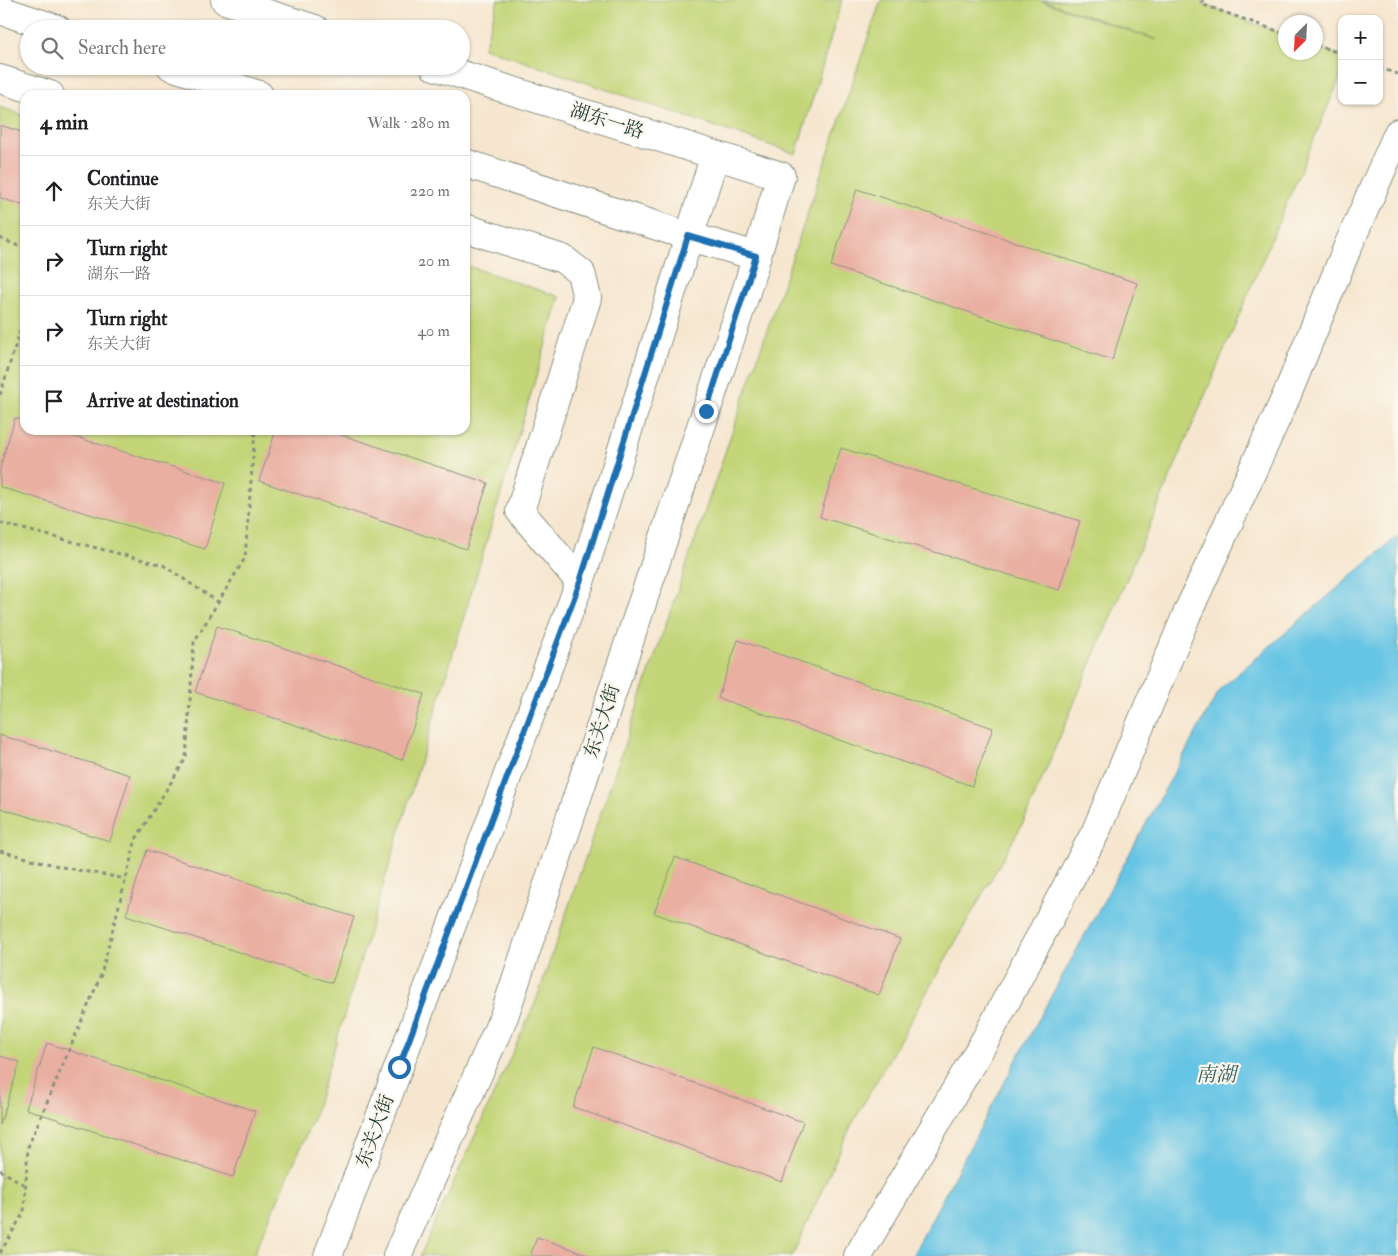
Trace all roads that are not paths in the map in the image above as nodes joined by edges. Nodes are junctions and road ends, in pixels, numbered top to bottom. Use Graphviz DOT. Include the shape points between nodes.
graph roads {
  1 [pos="224,0"];
  2 [pos="0,10"];
  3 [pos="30,20"];
  4 [pos="287,20"];
  5 [pos="198,75"];
  6 [pos="462,75"];
  7 [pos="0,79"];
  8 [pos="34,90"];
  9 [pos="244,90"];
  10 [pos="1398,134"];
  11 [pos="715,155"];
  12 [pos="470,165"];
  13 [pos="781,176"];
  14 [pos="470,230"];
  15 [pos="688,236"];
  16 [pos="756,256"];
  17 [pos="580,582"];
  18 [pos="328,1256"];
  19 [pos="397,1256"];
  20 [pos="858,1256"];
  1 -- 4 [label="main road"];
  2 -- 3 [label="main road"];
  5 -- 9 [label="main road"];
  6 -- 11 [label="main road, 湖东一路"];
  7 -- 8 [label="main road"];
  10 -- 20 [label="main road" via="1286,397 1187,614 1096,831 988,1035"];
  11 -- 13 [label="main road, 湖东一路"];
  11 -- 15 [label="main road, 东关大街"];
  12 -- 15 [label="main road"];
  13 -- 16 [label="main road, 东关大街"];
  14 -- 17 [label="main road" via="563,259 582,272 587,298 520,511"];
  15 -- 16 [label="main road"];
  15 -- 17 [label="main road, 东关大街"];
  16 -- 19 [label="main road, 东关大街" via="504,1016"];
  17 -- 18 [label="main road, 东关大街"];
}
